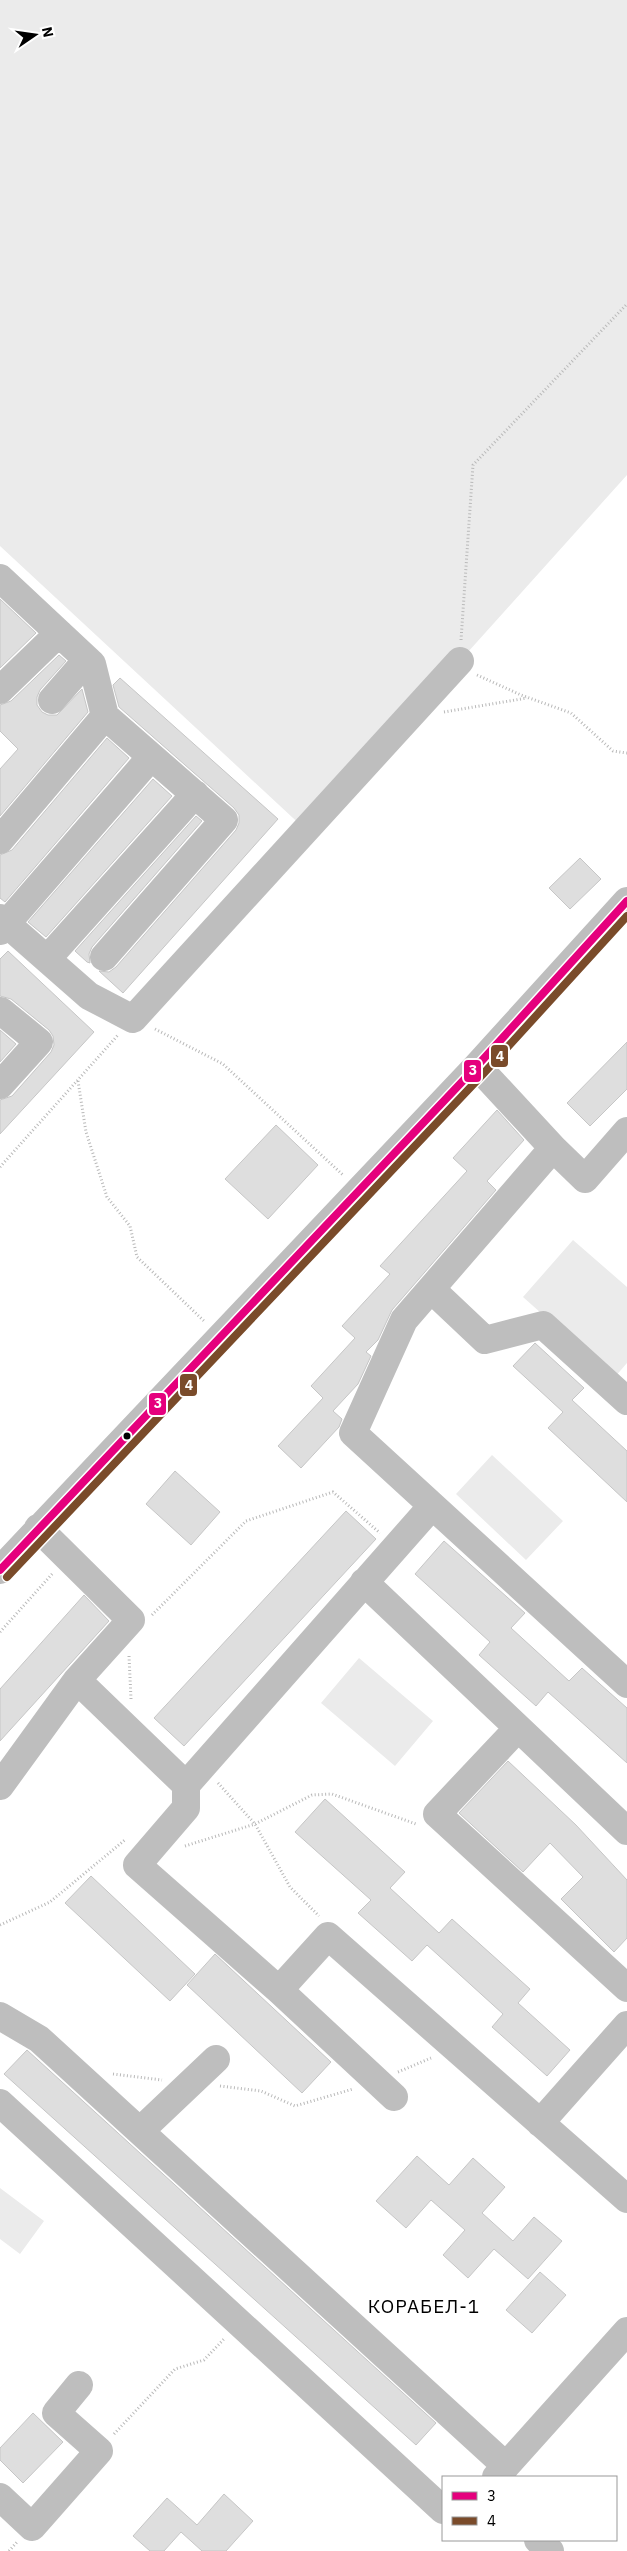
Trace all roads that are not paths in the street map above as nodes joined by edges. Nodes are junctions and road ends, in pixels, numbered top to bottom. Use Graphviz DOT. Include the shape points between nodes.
graph roads {
  1 [pos="5,592"];
  2 [pos="59,633"];
  3 [pos="87,660"];
  4 [pos="460,661"];
  5 [pos="0,690"];
  6 [pos="52,700"];
  7 [pos="105,716"];
  8 [pos="151,756"];
  9 [pos="195,794"];
  10 [pos="0,840"];
  11 [pos="627,901"];
  12 [pos="2,925"];
  13 [pos="104,957"];
  14 [pos="47,959"];
  15 [pos="0,1012"];
  16 [pos="476,1066"];
  17 [pos="0,1086"];
  18 [pos="627,1130"];
  19 [pos="553,1148"];
  20 [pos="431,1290"];
  21 [pos="626,1399"];
  22 [pos="432,1506"];
  23 [pos="38,1528"];
  24 [pos="0,1570"];
  25 [pos="364,1582"];
  26 [pos="77,1680"];
  27 [pos="627,1684"];
  28 [pos="518,1728"];
  29 [pos="195,1775"];
  30 [pos="0,1786"];
  31 [pos="627,1831"];
  32 [pos="624,1979"];
  33 [pos="279,1990"];
  34 [pos="0,2016"];
  35 [pos="622,2043"];
  36 [pos="216,2059"];
  37 [pos="394,2097"];
  38 [pos="0,2103"];
  39 [pos="540,2123"];
  40 [pos="140,2131"];
  41 [pos="627,2199"];
  42 [pos="627,2331"];
  43 [pos="79,2385"];
  44 [pos="501,2472"];
  45 [pos="0,2497"];
  46 [pos="442,2509"];
  47 [pos="539,2541"];
  48 [pos="550,2551"];
  1 -- 2 [label="street"];
  2 -- 3 [label="street"];
  2 -- 5 [label="street"];
  3 -- 6 [label="street"];
  3 -- 7 [label="street" via="92,664"];
  4 -- 14 [label="street" via="133,1019 89,996"];
  7 -- 8 [label="street"];
  7 -- 10 [label="street"];
  8 -- 9 [label="street"];
  8 -- 12 [label="street"];
  9 -- 13 [label="street" via="224,820"];
  9 -- 14 [label="street"];
  11 -- 16 [label="street"];
  12 -- 14 [label="street"];
  15 -- 17 [label="street" via="39,1042"];
  16 -- 19 [label="street"];
  16 -- 23 [label="street"];
  18 -- 19 [label="street" via="585,1179"];
  19 -- 20 [label="street"];
  20 -- 21 [label="street" via="485,1340 543,1325"];
  20 -- 22 [label="street" via="404,1320 353,1433"];
  22 -- 25 [label="street"];
  22 -- 27 [label="street"];
  23 -- 24 [label="street"];
  23 -- 26 [label="street" via="131,1620"];
  25 -- 28 [label="street"];
  25 -- 29 [label="street"];
  26 -- 29 [label="street"];
  26 -- 30 [label="street"];
  28 -- 31 [label="street"];
  28 -- 32 [label="street" via="437,1814"];
  29 -- 33 [label="street" via="186,1808 136,1865"];
  33 -- 37 [label="street"];
  33 -- 39 [label="street" via="328,1936"];
  34 -- 40 [label="street" via="39,2039"];
  35 -- 39 [label="street"];
  36 -- 40 [label="street"];
  38 -- 46 [label="street"];
  39 -- 41 [label="street"];
  40 -- 44 [label="street"];
  42 -- 44 [label="street"];
  43 -- 45 [label="street" via="56,2413 99,2451 32,2527"];
  47 -- 48 [label="street"];
}
